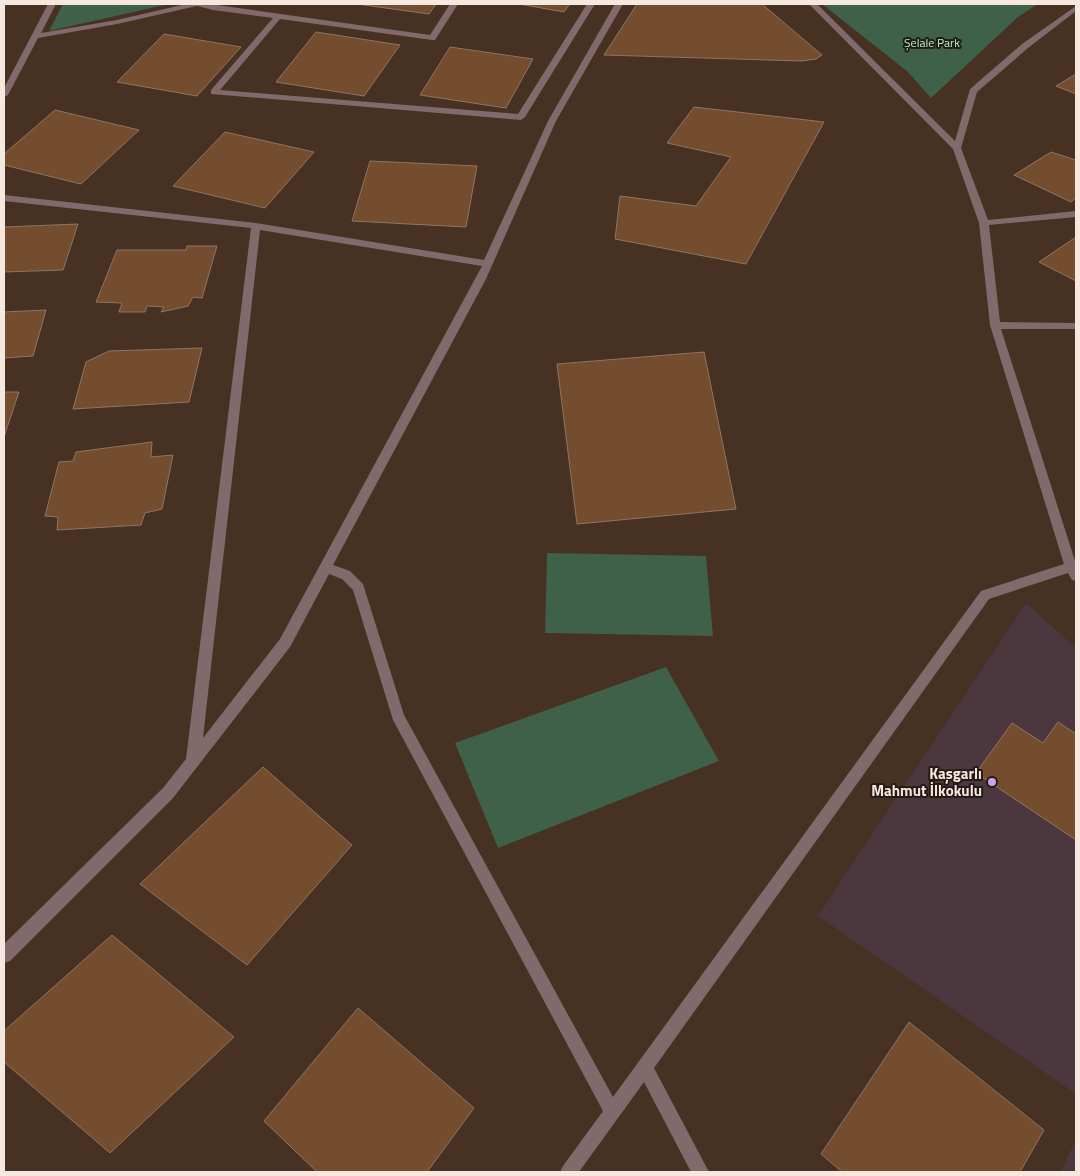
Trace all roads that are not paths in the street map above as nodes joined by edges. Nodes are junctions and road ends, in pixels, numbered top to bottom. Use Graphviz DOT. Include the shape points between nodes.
graph roads {
  1 [pos="52,4"];
  2 [pos="195,4"];
  3 [pos="200,4"];
  4 [pos="454,4"];
  5 [pos="591,4"];
  6 [pos="619,4"];
  7 [pos="813,4"];
  8 [pos="214,6"];
  9 [pos="1076,8"];
  10 [pos="278,17"];
  11 [pos="35,36"];
  12 [pos="4,95"];
  13 [pos="957,148"];
  14 [pos="4,198"];
  15 [pos="1076,214"];
  16 [pos="984,223"];
  17 [pos="256,226"];
  18 [pos="487,264"];
  19 [pos="995,325"];
  20 [pos="1076,326"];
  21 [pos="326,567"];
  22 [pos="1074,571"];
  23 [pos="193,761"];
  24 [pos="4,955"];
  25 [pos="645,1068"];
  26 [pos="613,1113"];
  27 [pos="569,1172"];
  28 [pos="700,1172"];
  1 -- 11 [label="street"];
  2 -- 11 [label="street"];
  3 -- 8 [label="street"];
  4 -- 10 [label="street" via="432,38"];
  5 -- 10 [label="street" via="521,117 214,92"];
  6 -- 18 [label="street" via="552,121"];
  7 -- 13 [label="street"];
  8 -- 10 [label="street"];
  9 -- 13 [label="street" via="973,91"];
  11 -- 12 [label="street"];
  13 -- 16 [label="street"];
  14 -- 17 [label="street"];
  15 -- 16 [label="street"];
  16 -- 19 [label="street"];
  17 -- 18 [label="street"];
  17 -- 23 [label="street"];
  18 -- 21 [label="street"];
  19 -- 20 [label="street"];
  19 -- 22 [label="street"];
  21 -- 23 [label="street" via="285,643"];
  21 -- 26 [label="street" via="346,575 359,588 398,716"];
  22 -- 25 [label="street" via="985,595"];
  23 -- 24 [label="street" via="168,793"];
  25 -- 26 [label="street"];
  25 -- 28 [label="street"];
  26 -- 27 [label="street"];
}
